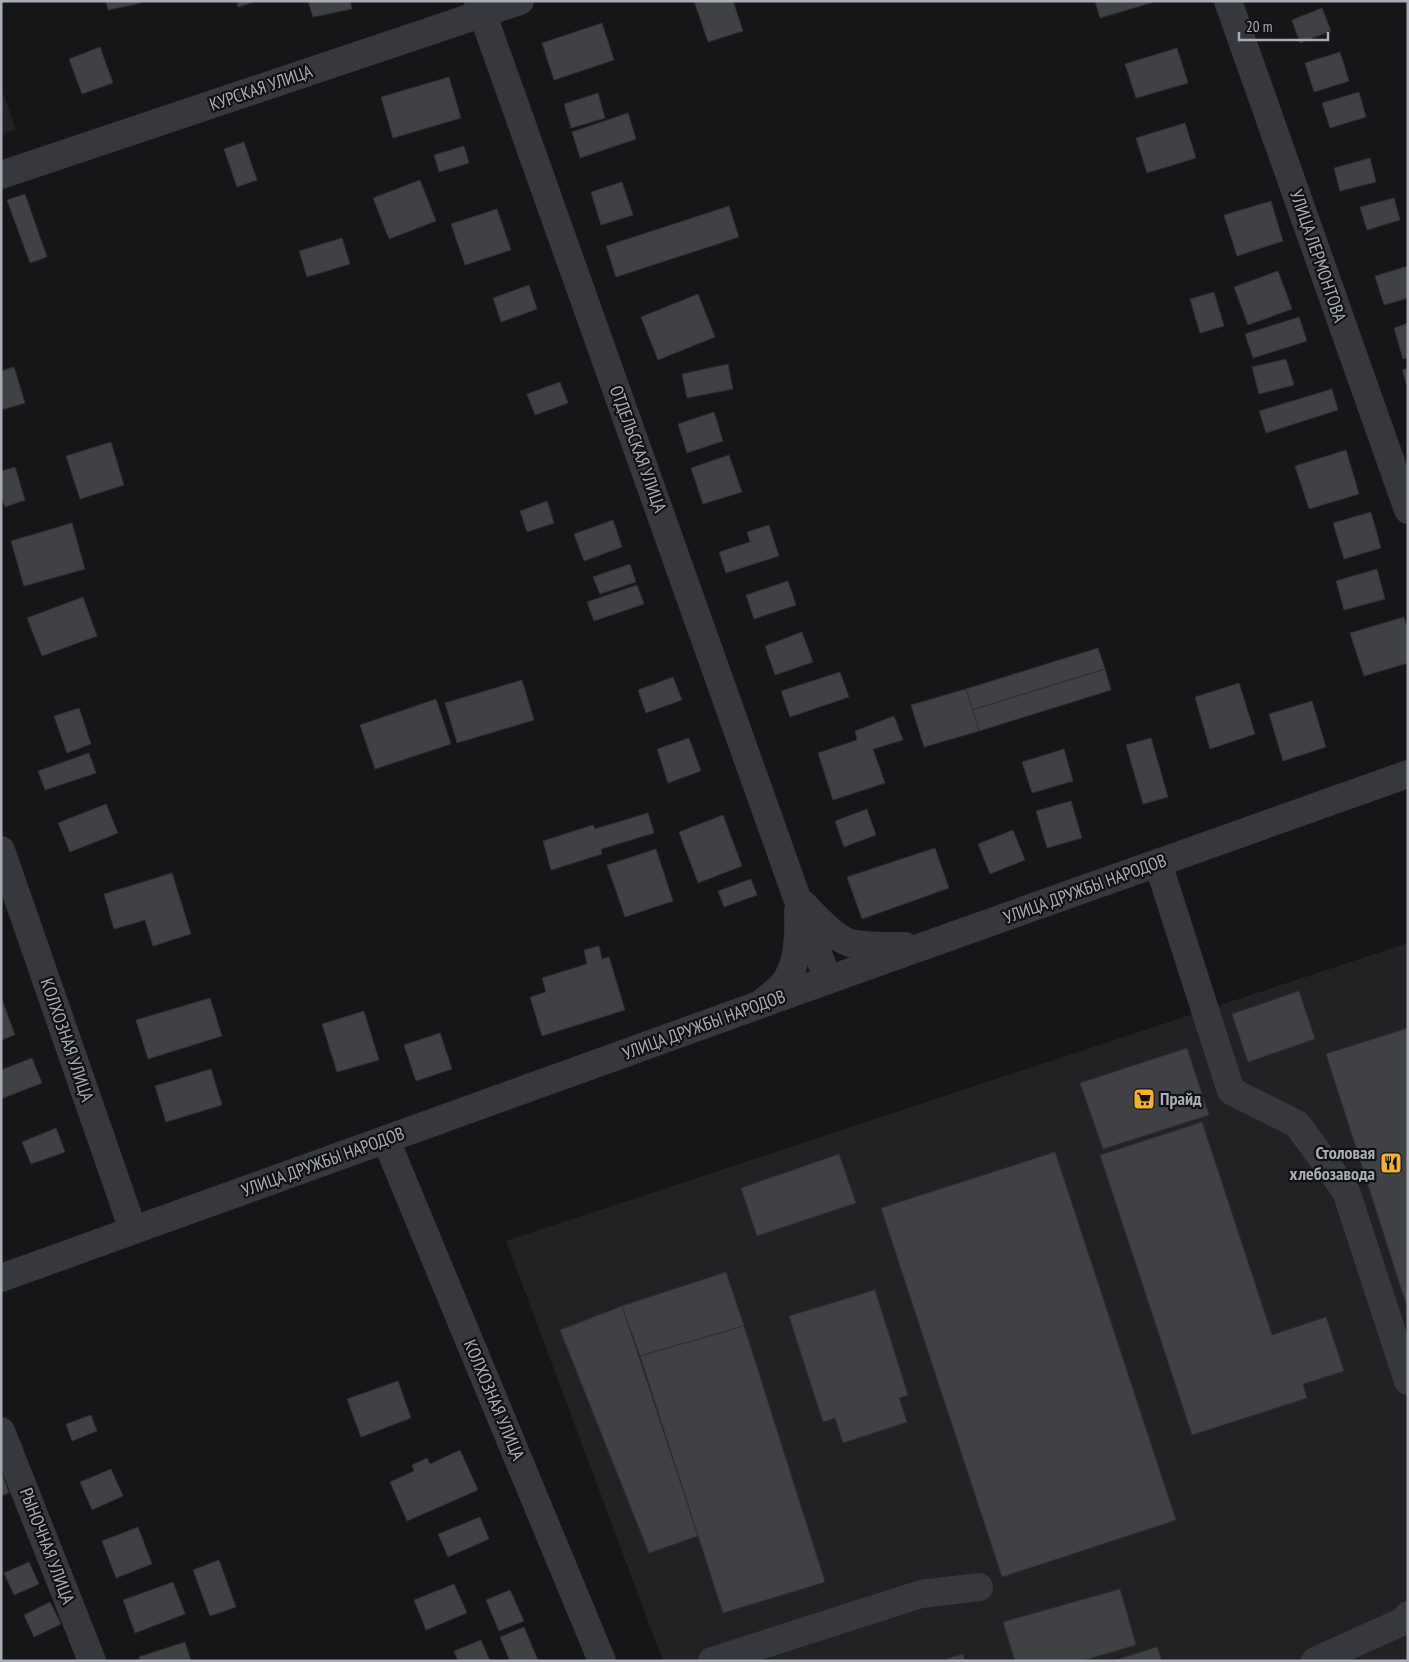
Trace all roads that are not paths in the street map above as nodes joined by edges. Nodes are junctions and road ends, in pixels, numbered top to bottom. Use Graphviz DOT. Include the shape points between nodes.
graph roads {
  1 [pos="520,1"];
  2 [pos="1228,1"];
  3 [pos="480,7"];
  4 [pos="1,175"];
  5 [pos="1408,510"];
  6 [pos="1408,774"];
  7 [pos="1,850"];
  8 [pos="1158,863"];
  9 [pos="797,898"];
  10 [pos="926,945"];
  11 [pos="828,980"];
  12 [pos="760,1005"];
  13 [pos="386,1140"];
  14 [pos="133,1230"];
  15 [pos="1,1278"];
  16 [pos="1408,1381"];
  17 [pos="1,1431"];
  18 [pos="979,1587"];
  19 [pos="1408,1616"];
  20 [pos="92,1661"];
  21 [pos="602,1661"];
  22 [pos="712,1661"];
  23 [pos="1315,1661"];
  1 -- 3 [label="street, КУРСКАЯ УЛИЦА"];
  2 -- 5 [label="street, УЛИЦА ЛЕРМОНТОВА"];
  3 -- 4 [label="street, КУРСКАЯ УЛИЦА"];
  3 -- 9 [label="street, ОТДЕЛЬСКАЯ УЛИЦА"];
  6 -- 8 [label="street, УЛИЦА ДРУЖБЫ НАРОДОВ"];
  7 -- 14 [label="street, КОЛХОЗНАЯ УЛИЦА"];
  8 -- 10 [label="street, УЛИЦА ДРУЖБЫ НАРОДОВ"];
  8 -- 16 [label="street" via="1231,1091 1297,1124 1346,1191"];
  9 -- 10 [label="street, ОТДЕЛЬСКАЯ УЛИЦА" via="825,926 848,942 878,946"];
  9 -- 11 [label="street, ОТДЕЛЬСКАЯ УЛИЦА"];
  9 -- 12 [label="street, ОТДЕЛЬСКАЯ УЛИЦА" via="799,933 794,962 784,983"];
  10 -- 11 [label="street, УЛИЦА ДРУЖБЫ НАРОДОВ"];
  11 -- 12 [label="street, УЛИЦА ДРУЖБЫ НАРОДОВ"];
  12 -- 13 [label="street, УЛИЦА ДРУЖБЫ НАРОДОВ"];
  13 -- 14 [label="street, УЛИЦА ДРУЖБЫ НАРОДОВ"];
  13 -- 21 [label="street, КОЛХОЗНАЯ УЛИЦА"];
  14 -- 15 [label="street, УЛИЦА ДРУЖБЫ НАРОДОВ"];
  17 -- 20 [label="street, РЫНОЧНАЯ УЛИЦА"];
  18 -- 22 [label="street" via="921,1594"];
  19 -- 23 [label="street" via="1406,1620"];
}
